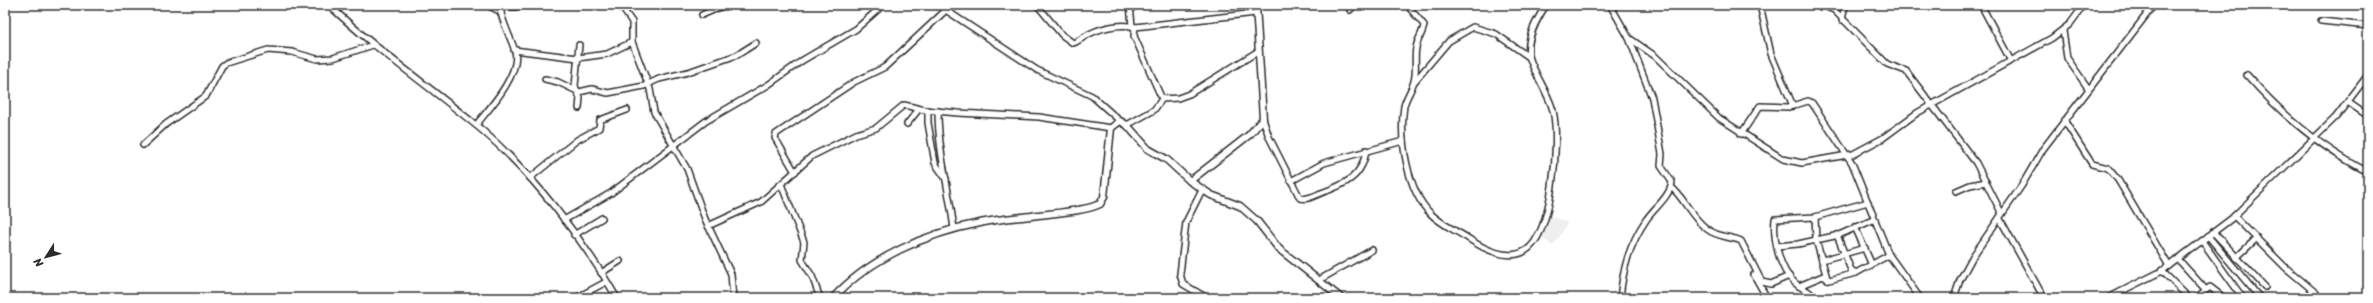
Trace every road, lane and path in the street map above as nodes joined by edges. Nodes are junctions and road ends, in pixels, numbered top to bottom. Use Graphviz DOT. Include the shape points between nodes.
graph roads {
  1 [pos="329,5"];
  2 [pos="487,5"];
  3 [pos="524,5"];
  4 [pos="620,5"];
  5 [pos="725,5"];
  6 [pos="883,5"];
  7 [pos="938,5"];
  8 [pos="1037,5"];
  9 [pos="1130,5"];
  10 [pos="1256,5"];
  11 [pos="1354,5"];
  12 [pos="1407,5"];
  13 [pos="1546,5"];
  14 [pos="1610,5"];
  15 [pos="1760,5"];
  16 [pos="1822,5"];
  17 [pos="1845,5"];
  18 [pos="1981,5"];
  19 [pos="2084,5"];
  20 [pos="2154,5"];
  21 [pos="499,6"];
  22 [pos="1350,10"];
  23 [pos="945,11"];
  24 [pos="501,12"];
  25 [pos="1256,13"];
  26 [pos="702,15"];
  27 [pos="1842,20"];
  28 [pos="2321,21"];
  29 [pos="2368,26"];
  30 [pos="1134,27"];
  31 [pos="2062,31"];
  32 [pos="1629,38"];
  33 [pos="632,42"];
  34 [pos="756,43"];
  35 [pos="373,45"];
  36 [pos="579,45"];
  37 [pos="514,50"];
  38 [pos="1258,52"];
  39 [pos="1529,57"];
  40 [pos="578,58"];
  41 [pos="2011,61"];
  42 [pos="2247,75"];
  43 [pos="2368,75"];
  44 [pos="545,79"];
  45 [pos="1414,81"];
  46 [pos="648,84"];
  47 [pos="2088,88"];
  48 [pos="576,91"];
  49 [pos="1162,100"];
  50 [pos="2349,103"];
  51 [pos="1793,106"];
  52 [pos="1931,106"];
  53 [pos="579,108"];
  54 [pos="918,109"];
  55 [pos="627,110"];
  56 [pos="928,110"];
  57 [pos="938,111"];
  58 [pos="2368,116"];
  59 [pos="1263,119"];
  60 [pos="2064,120"];
  61 [pos="1120,121"];
  62 [pos="907,124"];
  63 [pos="476,125"];
  64 [pos="1127,125"];
  65 [pos="1111,128"];
  66 [pos="1741,134"];
  67 [pos="2313,138"];
  68 [pos="1403,141"];
  69 [pos="673,145"];
  70 [pos="144,146"];
  71 [pos="1366,150"];
  72 [pos="1848,155"];
  73 [pos="795,172"];
  74 [pos="2368,172"];
  75 [pos="530,178"];
  76 [pos="947,179"];
  77 [pos="1190,181"];
  78 [pos="1291,181"];
  79 [pos="1986,182"];
  80 [pos="781,184"];
  81 [pos="1671,187"];
  82 [pos="1202,190"];
  83 [pos="1956,191"];
  84 [pos="1868,202"];
  85 [pos="2001,216"];
  86 [pos="2234,216"];
  87 [pos="1815,217"];
  88 [pos="602,218"];
  89 [pos="1875,218"];
  90 [pos="564,220"];
  91 [pos="708,226"];
  92 [pos="1855,226"];
  93 [pos="954,229"];
  94 [pos="2214,232"];
  95 [pos="574,235"];
  96 [pos="1837,235"];
  97 [pos="2208,236"];
  98 [pos="2257,238"];
  99 [pos="1816,240"];
  100 [pos="2202,241"];
  101 [pos="1777,246"];
  102 [pos="1865,248"];
  103 [pos="1372,250"];
  104 [pos="1846,254"];
  105 [pos="1889,256"];
  106 [pos="2236,258"];
  107 [pos="2178,259"];
  108 [pos="1822,260"];
  109 [pos="620,262"];
  110 [pos="1872,265"];
  111 [pos="2169,266"];
  112 [pos="1753,267"];
  113 [pos="2162,271"];
  114 [pos="601,273"];
  115 [pos="1856,273"];
  116 [pos="1789,276"];
  117 [pos="1828,279"];
  118 [pos="1319,280"];
  119 [pos="606,282"];
  120 [pos="1799,286"];
  121 [pos="2265,287"];
  122 [pos="2205,289"];
  123 [pos="2316,293"];
  124 [pos="2117,296"];
  125 [pos="576,298"];
  126 [pos="617,298"];
  127 [pos="733,298"];
  128 [pos="820,298"];
  129 [pos="833,298"];
  130 [pos="1207,298"];
  131 [pos="1341,298"];
  132 [pos="1620,298"];
  133 [pos="1767,298"];
  134 [pos="1815,298"];
  135 [pos="1920,298"];
  136 [pos="1954,298"];
  137 [pos="2044,298"];
  138 [pos="2108,298"];
  139 [pos="2189,298"];
  140 [pos="2196,298"];
  141 [pos="2224,298"];
  142 [pos="2243,298"];
  143 [pos="2260,298"];
  1 -- 35 [label="street"];
  2 -- 24 [label="street"];
  3 -- 21 [label="street"];
  4 -- 33 [label="street" via="632,22"];
  5 -- 26 [label="street"];
  6 -- 69 [label="street" via="852,32 802,60 768,85 706,121"];
  7 -- 23 [label="street"];
  8 -- 30 [label="street" via="1062,35 1073,43 1102,30 1122,25"];
  9 -- 30 [label="street"];
  10 -- 25 [label="street"];
  11 -- 22 [label="street"];
  12 -- 45 [label="street" via="1424,26 1416,45"];
  13 -- 39 [label="street" via="1533,28"];
  14 -- 32 [label="street"];
  15 -- 51 [label="street" via="1771,54"];
  16 -- 27 [label="street" via="1834,10"];
  17 -- 27 [label="street"];
  18 -- 41 [label="street"];
  19 -- 31 [label="street"];
  20 -- 47 [label="street"];
  21 -- 24 [label="street"];
  23 -- 61 [label="street" via="1037,70 1092,96"];
  23 -- 73 [label="street" via="885,68 854,82 776,134 775,138"];
  24 -- 37 [label="street"];
  25 -- 30 [label="street"];
  25 -- 38 [label="street"];
  27 -- 52 [label="street" via="1888,64 1906,71"];
  28 -- 29 [label="street"];
  30 -- 49 [label="street" via="1134,36"];
  31 -- 41 [label="street"];
  31 -- 47 [label="street" via="2067,58"];
  32 -- 66 [label="street" via="1655,56 1713,114"];
  32 -- 81 [label="street" via="1652,98 1662,154 1661,166 1671,178"];
  33 -- 40 [label="street" via="604,55"];
  33 -- 46 [label="street"];
  34 -- 46 [label="street" via="737,55 681,74 659,78"];
  35 -- 63 [label="street"];
  35 -- 70 [label="street" via="334,58 317,59 292,52 268,50 226,62 206,96 166,124"];
  36 -- 40 [label="street"];
  37 -- 40 [label="street"];
  37 -- 63 [label="street" via="514,64 508,82"];
  38 -- 49 [label="street" via="1189,94"];
  38 -- 59 [label="street"];
  39 -- 45 [label="street" via="1496,34 1473,27 1449,41"];
  39 -- 68 [label="street" via="1551,103 1557,132 1557,149 1547,211 1528,249 1516,255 1502,254 1472,241 1432,216 1410,176"];
  40 -- 48 [label="street"];
  41 -- 52 [label="street"];
  42 -- 67 [label="street" via="2280,112"];
  43 -- 50 [label="street"];
  44 -- 48 [label="street"];
  45 -- 68 [label="street" via="1404,106"];
  46 -- 48 [label="street" via="608,93 592,89"];
  46 -- 69 [label="street" via="654,112"];
  47 -- 60 [label="street"];
  48 -- 53 [label="street" via="580,98"];
  49 -- 64 [label="street" via="1154,110"];
  50 -- 58 [label="street"];
  50 -- 67 [label="street"];
  51 -- 66 [label="street" via="1760,106"];
  51 -- 72 [label="street" via="1808,101 1812,103"];
  52 -- 72 [label="street" via="1883,138"];
  52 -- 79 [label="street" via="1976,163"];
  54 -- 56 [label="street"];
  54 -- 62 [label="street"];
  54 -- 73 [label="street" via="903,106 882,125 833,144 809,158"];
  55 -- 75 [label="street" via="600,120 599,128 577,140"];
  56 -- 57 [label="street"];
  56 -- 76 [label="street" via="935,163"];
  57 -- 65 [label="street" via="1039,117"];
  57 -- 76 [label="street" via="939,138"];
  59 -- 77 [label="street" via="1249,135"];
  59 -- 78 [label="street"];
  60 -- 85 [label="street"];
  60 -- 111 [label="street" via="2092,164 2108,168 2118,180"];
  61 -- 64 [label="street"];
  61 -- 65 [label="street"];
  63 -- 75 [label="street"];
  64 -- 77 [label="street" via="1148,149 1166,159"];
  65 -- 93 [label="street" via="1104,197 1100,204"];
  66 -- 72 [label="street" via="1783,159 1796,163"];
  67 -- 74 [label="street"];
  67 -- 86 [label="street"];
  68 -- 71 [label="street"];
  69 -- 90 [label="street" via="611,193"];
  69 -- 91 [label="street" via="687,169"];
  71 -- 78 [label="street" via="1324,163"];
  71 -- 78 [label="street" via="1364,162 1356,175 1338,188 1302,199"];
  72 -- 84 [label="street"];
  73 -- 80 [label="street"];
  75 -- 90 [label="street"];
  76 -- 93 [label="street"];
  77 -- 82 [label="street"];
  79 -- 83 [label="street"];
  79 -- 85 [label="street"];
  80 -- 91 [label="street" via="752,207"];
  80 -- 128 [label="street" via="804,242 802,260 812,276"];
  81 -- 112 [label="street" via="1695,218 1708,230 1727,239 1741,241"];
  81 -- 132 [label="street" via="1632,243 1622,274"];
  82 -- 118 [label="street" via="1240,206 1279,249"];
  82 -- 130 [label="street" via="1186,222 1180,274 1183,284"];
  84 -- 87 [label="street"];
  84 -- 89 [label="street"];
  85 -- 136 [label="street" via="1965,270"];
  85 -- 137 [label="street"];
  86 -- 94 [label="street"];
  86 -- 98 [label="street"];
  87 -- 99 [label="street"];
  87 -- 101 [label="street" via="1776,218"];
  88 -- 95 [label="street"];
  89 -- 92 [label="street"];
  89 -- 105 [label="street"];
  90 -- 95 [label="street"];
  91 -- 127 [label="street" via="731,274"];
  92 -- 96 [label="street"];
  92 -- 102 [label="street"];
  93 -- 129 [label="street" via="924,239 871,266 846,284"];
  94 -- 97 [label="street"];
  94 -- 106 [label="street"];
  95 -- 114 [label="street"];
  96 -- 99 [label="street"];
  96 -- 104 [label="street"];
  97 -- 100 [label="street"];
  97 -- 143 [label="street"];
  98 -- 106 [label="street"];
  98 -- 123 [label="street" via="2285,267"];
  99 -- 101 [label="street"];
  99 -- 108 [label="street"];
  100 -- 107 [label="street"];
  100 -- 142 [label="street"];
  101 -- 116 [label="street"];
  102 -- 104 [label="street"];
  102 -- 110 [label="street"];
  103 -- 118 [label="street"];
  104 -- 108 [label="street"];
  104 -- 115 [label="street" via="1852,270"];
  105 -- 110 [label="street"];
  105 -- 135 [label="street"];
  106 -- 121 [label="street"];
  107 -- 111 [label="street"];
  107 -- 122 [label="street"];
  108 -- 117 [label="street"];
  109 -- 114 [label="street"];
  110 -- 115 [label="street"];
  111 -- 113 [label="street"];
  112 -- 116 [label="street" via="1765,284"];
  112 -- 133 [label="street" via="1758,284"];
  113 -- 124 [label="street"];
  113 -- 139 [label="street"];
  114 -- 119 [label="street"];
  115 -- 117 [label="street"];
  116 -- 120 [label="street"];
  117 -- 120 [label="street" via="1822,276"];
  118 -- 131 [label="street"];
  119 -- 125 [label="street"];
  119 -- 126 [label="street"];
  120 -- 134 [label="street"];
  122 -- 140 [label="street"];
  122 -- 141 [label="street" via="2212,287"];
  124 -- 138 [label="street"];
}
